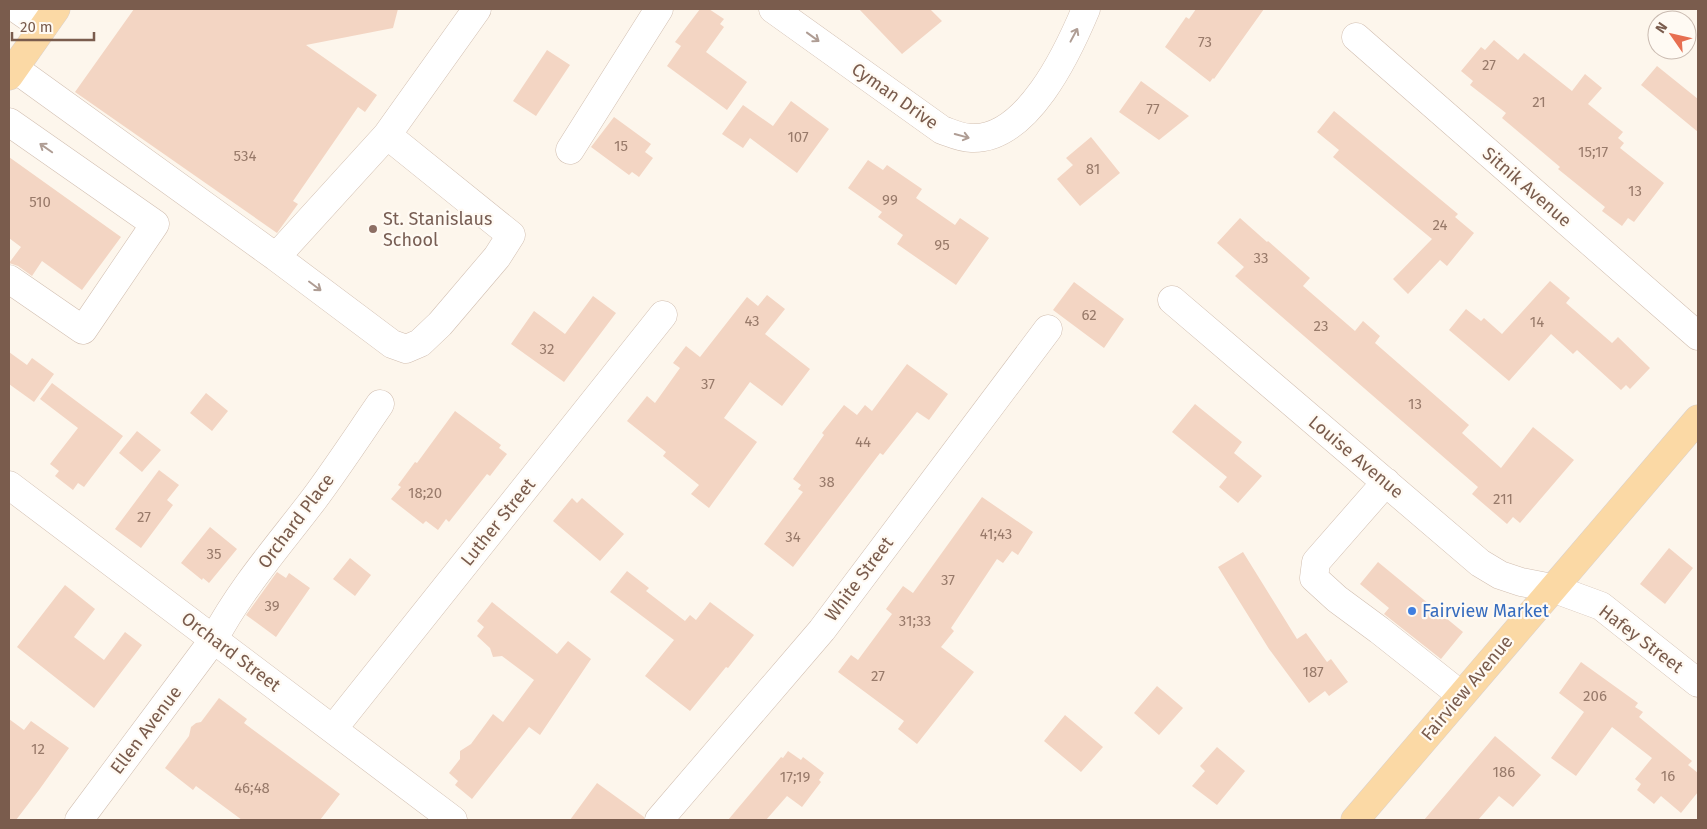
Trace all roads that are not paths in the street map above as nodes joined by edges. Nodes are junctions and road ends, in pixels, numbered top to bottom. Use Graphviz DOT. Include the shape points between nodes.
graph roads {
  1 [pos="16,9"];
  2 [pos="477,9"];
  3 [pos="659,9"];
  4 [pos="773,9"];
  5 [pos="1086,9"];
  6 [pos="50,18"];
  7 [pos="1356,37"];
  8 [pos="12,72"];
  9 [pos="9,122"];
  10 [pos="387,135"];
  11 [pos="570,150"];
  12 [pos="276,256"];
  13 [pos="9,279"];
  14 [pos="1172,300"];
  15 [pos="663,315"];
  16 [pos="1048,330"];
  17 [pos="1698,336"];
  18 [pos="380,404"];
  19 [pos="1698,420"];
  20 [pos="1386,482"];
  21 [pos="9,485"];
  22 [pos="1552,588"];
  23 [pos="214,639"];
  24 [pos="1698,683"];
  25 [pos="1461,695"];
  26 [pos="333,729"];
  27 [pos="79,820"];
  28 [pos="453,820"];
  29 [pos="659,820"];
  30 [pos="1355,820"];
  1 -- 6 [label="street"];
  2 -- 10 [label="street"];
  3 -- 11 [label="street"];
  4 -- 5 [label="street, Cyman Drive, one-way" via="942,130 972,138 1002,130 1017,121 1030,107 1055,70"];
  6 -- 8 [label="main road"];
  7 -- 17 [label="street, Sitnik Avenue"];
  8 -- 12 [label="street"];
  13 -- 9 [label="street, one-way" via="83,330 155,224"];
  10 -- 12 [label="street"];
  12 -- 10 [label="street, one-way" via="392,344 406,349 420,343 440,324 497,257 511,235"];
  14 -- 20 [label="street, Louise Avenue"];
  15 -- 26 [label="street, Luther Street"];
  16 -- 29 [label="street, White Street" via="822,630"];
  18 -- 23 [label="street, Orchard Place" via="316,497 249,584"];
  19 -- 22 [label="main road, Fairview Avenue"];
  20 -- 22 [label="street, Louise Avenue" via="1480,564 1521,582"];
  20 -- 25 [label="street" via="1316,562 1314,578"];
  21 -- 23 [label="street, Orchard Street"];
  22 -- 24 [label="street, Hafey Street" via="1601,606"];
  22 -- 25 [label="main road, Fairview Avenue"];
  23 -- 26 [label="street, Orchard Street"];
  23 -- 27 [label="street, Ellen Avenue"];
  25 -- 30 [label="main road, Fairview Avenue"];
  26 -- 28 [label="street, Orchard Street"];
}
